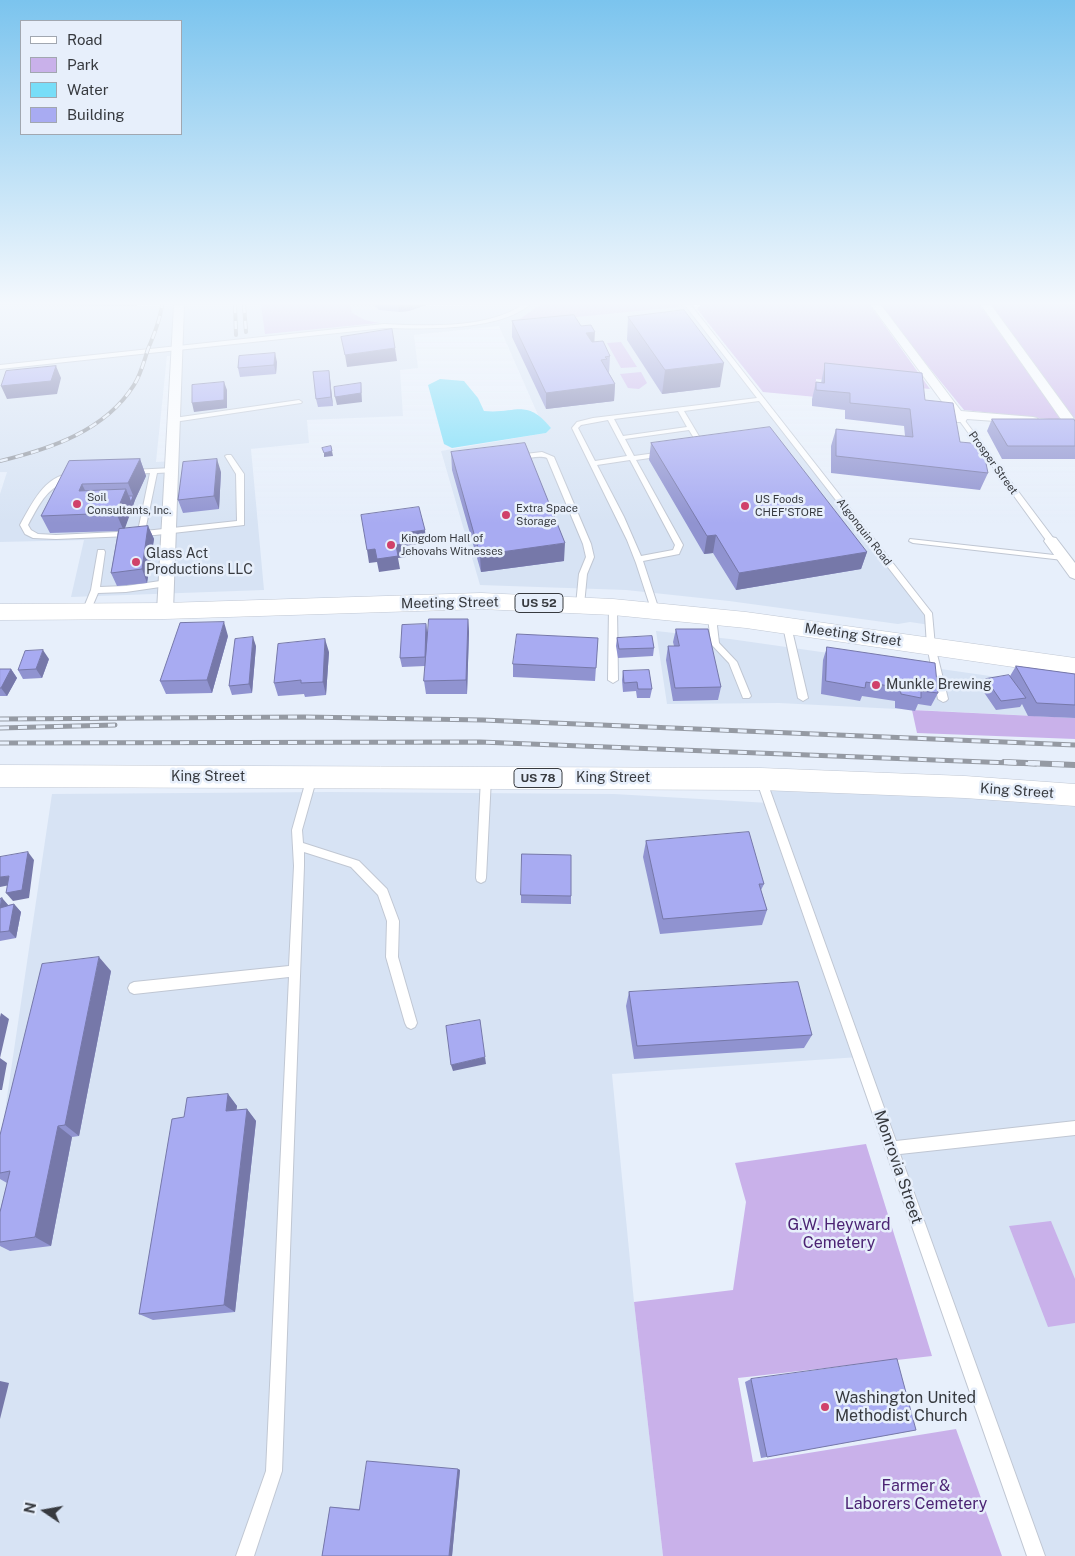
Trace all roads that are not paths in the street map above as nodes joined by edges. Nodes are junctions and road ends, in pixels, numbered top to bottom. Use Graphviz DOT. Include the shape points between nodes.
graph roads {
  1 [pos="176,378"];
  2 [pos="744,378"];
  3 [pos="930,378"];
  4 [pos="1039,378"];
  5 [pos="761,399"];
  6 [pos="299,402"];
  7 [pos="680,409"];
  8 [pos="959,416"];
  9 [pos="610,418"];
  10 [pos="174,420"];
  11 [pos="1074,426"];
  12 [pos="691,428"];
  13 [pos="621,438"];
  14 [pos="689,450"];
  15 [pos="670,453"];
  16 [pos="229,456"];
  17 [pos="512,458"];
  18 [pos="632,458"];
  19 [pos="593,463"];
  20 [pos="172,470"];
  21 [pos="120,472"];
  22 [pos="154,472"];
  23 [pos="83,473"];
  24 [pos="169,532"];
  25 [pos="141,534"];
  26 [pos="913,541"];
  27 [pos="1051,541"];
  28 [pos="101,552"];
  29 [pos="1063,558"];
  30 [pos="638,559"];
  31 [pos="1075,574"];
  32 [pos="167,583"];
  33 [pos="95,590"];
  34 [pos="580,605"];
  35 [pos="613,607"];
  36 [pos="655,610"];
  37 [pos="165,611"];
  38 [pos="0,612"];
  39 [pos="86,612"];
  40 [pos="712,616"];
  41 [pos="787,626"];
  42 [pos="931,646"];
  43 [pos="1075,668"];
  44 [pos="613,680"];
  45 [pos="746,696"];
  46 [pos="803,698"];
  47 [pos="943,700"];
  48 [pos="312,777"];
  49 [pos="486,778"];
  50 [pos="1,779"];
  51 [pos="761,779"];
  52 [pos="1075,795"];
  53 [pos="298,846"];
  54 [pos="481,878"];
  55 [pos="294,971"];
  56 [pos="134,988"];
  57 [pos="410,1023"];
  58 [pos="1075,1128"];
  59 [pos="892,1148"];
  60 [pos="245,1556"];
  61 [pos="1036,1556"];
  1 -- 10 [label="street"];
  2 -- 5 [label="lane, Algonquin Road"];
  3 -- 8 [label="street, Prosper Street"];
  4 -- 11 [label="street"];
  5 -- 7 [label="lane"];
  5 -- 42 [label="lane, Algonquin Road" via="929,615"];
  6 -- 10 [label="lane"];
  7 -- 9 [label="lane"];
  7 -- 12 [label="lane"];
  8 -- 11 [label="street"];
  8 -- 27 [label="lane, Prosper Street"];
  9 -- 13 [label="lane"];
  9 -- 19 [label="lane" via="578,422 575,428"];
  10 -- 20 [label="street"];
  12 -- 13 [label="lane"];
  12 -- 14 [label="lane" via="700,443 698,449"];
  13 -- 18 [label="lane"];
  15 -- 18 [label="lane"];
  16 -- 24 [label="lane" via="240,474 241,523"];
  17 -- 34 [label="lane" via="542,454 550,457 590,551 583,574"];
  18 -- 19 [label="lane"];
  18 -- 30 [label="lane" via="679,545 676,552"];
  19 -- 30 [label="lane"];
  20 -- 22 [label="lane"];
  20 -- 24 [label="street"];
  21 -- 22 [label="lane"];
  22 -- 25 [label="lane"];
  23 -- 25 [label="lane" via="65,478 42,492 24,524 28,532 36,536"];
  24 -- 25 [label="lane"];
  24 -- 32 [label="street"];
  26 -- 29 [label="lane"];
  27 -- 29 [label="street, Prosper Street"];
  28 -- 33 [label="lane"];
  29 -- 31 [label="street, Prosper Street"];
  30 -- 36 [label="lane"];
  32 -- 33 [label="lane"];
  32 -- 37 [label="street"];
  33 -- 39 [label="lane"];
  34 -- 35 [label="main road, Meeting Street / US 52"];
  34 -- 37 [label="main road, Meeting Street / US 52" via="481,601"];
  35 -- 36 [label="main road, Meeting Street / US 52"];
  35 -- 44 [label="lane"];
  36 -- 40 [label="main road, Meeting Street / US 52"];
  37 -- 39 [label="main road, Meeting Street / US 52"];
  38 -- 39 [label="main road, Meeting Street / US 52"];
  40 -- 41 [label="main road, Meeting Street / US 52"];
  40 -- 45 [label="lane" via="716,644 733,662"];
  41 -- 42 [label="main road, Meeting Street / US 52"];
  41 -- 46 [label="lane"];
  42 -- 43 [label="main road, Meeting Street / US 52"];
  42 -- 47 [label="lane, Algonquin Road"];
  48 -- 49 [label="main road, King Street / US 78"];
  48 -- 50 [label="main road, King Street / US 78"];
  48 -- 53 [label="lane" via="297,830"];
  49 -- 51 [label="main road, King Street / US 78"];
  49 -- 54 [label="lane"];
  51 -- 52 [label="main road, King Street / US 78"];
  51 -- 59 [label="lane, Monrovia Street"];
  53 -- 55 [label="lane"];
  53 -- 57 [label="lane" via="355,864 383,892 393,921 392,957"];
  55 -- 56 [label="lane"];
  55 -- 60 [label="lane" via="274,1471"];
  58 -- 59 [label="lane"];
  59 -- 61 [label="lane, Monrovia Street"];
}
